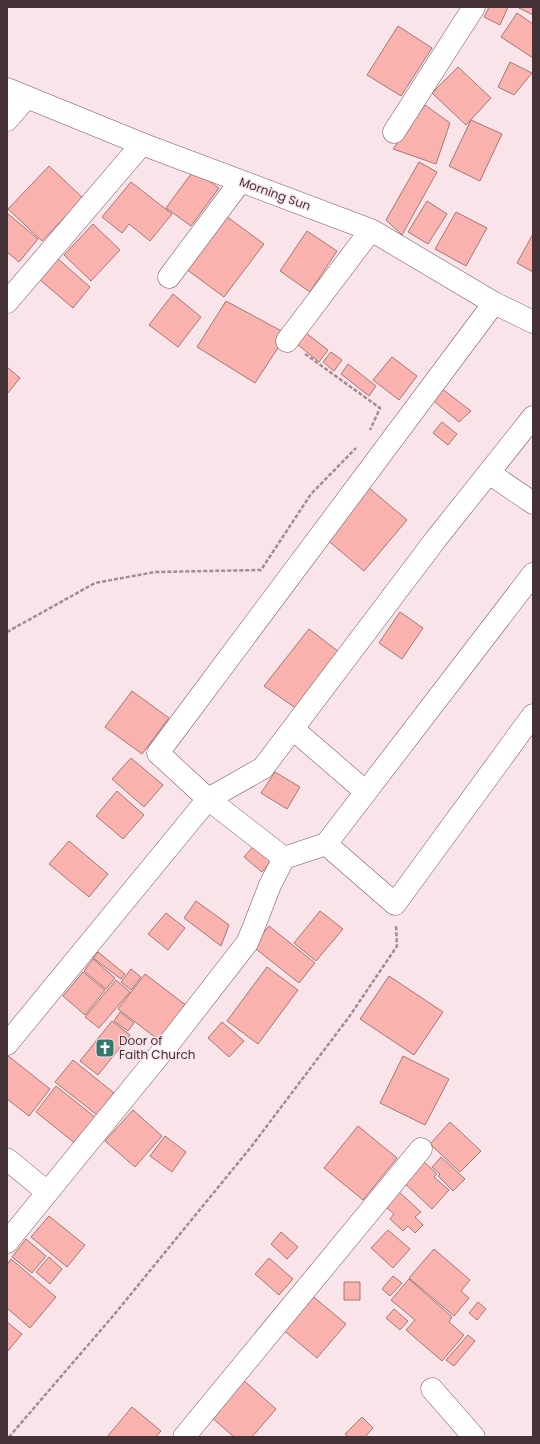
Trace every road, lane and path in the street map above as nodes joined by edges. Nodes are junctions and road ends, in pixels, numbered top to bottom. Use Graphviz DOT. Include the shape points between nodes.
graph roads {
  1 [pos="474,7"];
  2 [pos="7,89"];
  3 [pos="27,97"];
  4 [pos="7,120"];
  5 [pos="394,132"];
  6 [pos="142,144"];
  7 [pos="240,182"];
  8 [pos="371,230"];
  9 [pos="168,277"];
  10 [pos="7,302"];
  11 [pos="494,303"];
  12 [pos="533,322"];
  13 [pos="287,341"];
  14 [pos="533,417"];
  15 [pos="369,432"];
  16 [pos="361,444"];
  17 [pos="489,473"];
  18 [pos="533,503"];
  19 [pos="533,574"];
  20 [pos="7,632"];
  21 [pos="533,715"];
  22 [pos="293,728"];
  23 [pos="366,792"];
  24 [pos="208,798"];
  25 [pos="326,844"];
  26 [pos="284,858"];
  27 [pos="395,904"];
  28 [pos="7,1044"];
  29 [pos="421,1148"];
  30 [pos="7,1159"];
  31 [pos="47,1192"];
  32 [pos="7,1242"];
  33 [pos="432,1389"];
  34 [pos="9,1437"];
  35 [pos="184,1437"];
  36 [pos="474,1437"];
  1 -- 5 [label="street"];
  2 -- 3 [label="street, Morning Sun"];
  3 -- 4 [label="street"];
  3 -- 6 [label="street, Morning Sun"];
  6 -- 7 [label="street, Morning Sun"];
  6 -- 10 [label="street"];
  7 -- 8 [label="street, Morning Sun"];
  7 -- 9 [label="street"];
  8 -- 11 [label="street, Morning Sun"];
  8 -- 13 [label="street"];
  11 -- 12 [label="street, Morning Sun"];
  11 -- 24 [label="street" via="158,753"];
  13 -- 15 [label="path" via="380,408"];
  14 -- 17 [label="street"];
  16 -- 20 [label="path" via="311,494 261,570 155,572 95,583"];
  17 -- 18 [label="street"];
  17 -- 22 [label="street"];
  19 -- 23 [label="street"];
  21 -- 27 [label="street"];
  22 -- 23 [label="street"];
  22 -- 24 [label="street" via="263,768"];
  23 -- 25 [label="street"];
  24 -- 26 [label="street"];
  24 -- 28 [label="street"];
  25 -- 26 [label="street"];
  25 -- 27 [label="street"];
  26 -- 31 [label="street" via="270,885 247,943"];
  27 -- 34 [label="path" via="397,946 349,1017 246,1153 113,1316"];
  29 -- 35 [label="street"];
  30 -- 31 [label="street"];
  31 -- 32 [label="street"];
  33 -- 36 [label="street"];
}
